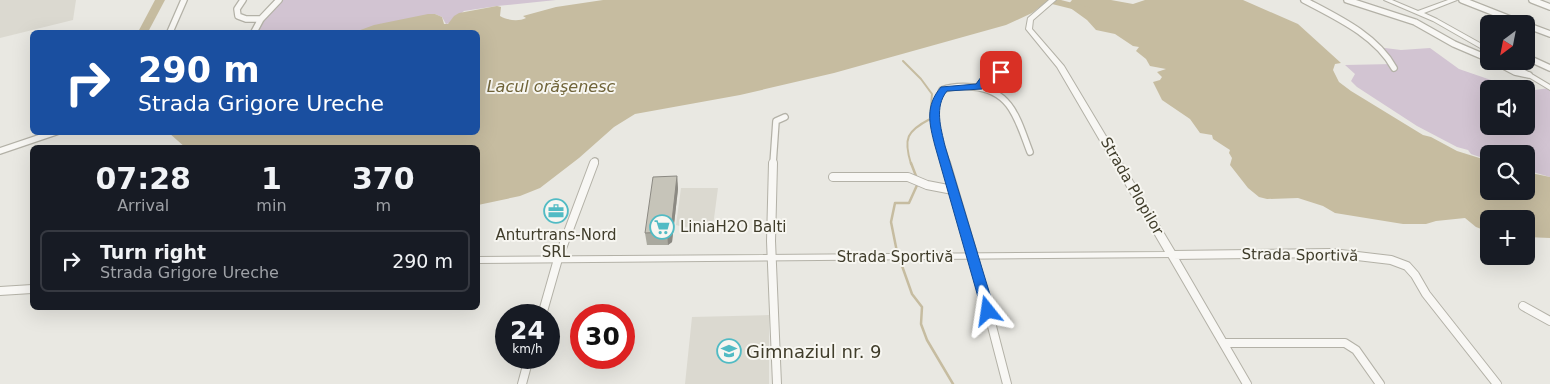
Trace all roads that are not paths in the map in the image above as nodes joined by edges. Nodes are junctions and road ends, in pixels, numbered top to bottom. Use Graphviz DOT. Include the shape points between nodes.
graph roads {
  1 [pos="184,0"];
  2 [pos="243,0"];
  3 [pos="279,0"];
  4 [pos="1053,0"];
  5 [pos="1304,0"];
  6 [pos="1348,0"];
  7 [pos="1387,0"];
  8 [pos="1454,0"];
  9 [pos="1462,0"];
  10 [pos="1532,0"];
  11 [pos="1550,7"];
  12 [pos="1418,13"];
  13 [pos="1501,15"];
  14 [pos="261,19"];
  15 [pos="1535,28"];
  16 [pos="171,30"];
  17 [pos="255,30"];
  18 [pos="1550,34"];
  19 [pos="1480,45"];
  20 [pos="1480,54"];
  21 [pos="1535,61"];
  22 [pos="1394,68"];
  23 [pos="1550,68"];
  24 [pos="1511,70"];
  25 [pos="1520,70"];
  26 [pos="1529,75"];
  27 [pos="1013,83"];
  28 [pos="979,87"];
  29 [pos="1550,88"];
  30 [pos="784,117"];
  31 [pos="47,135"];
  32 [pos="0,151"];
  33 [pos="1030,152"];
  34 [pos="595,161"];
  35 [pos="833,177"];
  36 [pos="953,190"];
  37 [pos="1172,255"];
  38 [pos="974,257"];
  39 [pos="772,258"];
  40 [pos="558,259"];
  41 [pos="480,260"];
  42 [pos="30,289"];
  43 [pos="0,291"];
  44 [pos="545,304"];
  45 [pos="1523,306"];
  46 [pos="1550,321"];
  47 [pos="1224,343"];
  48 [pos="526,369"];
  49 [pos="522,384"];
  50 [pos="777,384"];
  51 [pos="1008,384"];
  52 [pos="1247,384"];
  53 [pos="1380,384"];
  54 [pos="1497,384"];
  1 -- 16 [label="street"];
  2 -- 14 [label="street" via="237,9 238,16"];
  3 -- 14 [label="street"];
  4 -- 37 [label="street, Strada Plopilor" via="1030,19 1029,29 1073,85"];
  5 -- 22 [label="street" via="1344,21 1387,54"];
  6 -- 20 [label="street" via="1415,22"];
  7 -- 12 [label="street"];
  8 -- 12 [label="street"];
  9 -- 13 [label="street"];
  10 -- 11 [label="street"];
  12 -- 19 [label="street"];
  14 -- 17 [label="street"];
  15 -- 18 [label="street"];
  21 -- 23 [label="street"];
  24 -- 26 [label="street"];
  25 -- 26 [label="street"];
  26 -- 29 [label="street"];
  27 -- 28 [label="street" via="1000,72 987,75"];
  28 -- 33 [label="street" via="991,90 1012,106"];
  28 -- 36 [label="street" via="944,89 935,105 936,130"];
  30 -- 39 [label="street" via="778,119 776,127"];
  31 -- 32 [label="street"];
  34 -- 40 [label="street"];
  35 -- 36 [label="street" via="908,177"];
  36 -- 38 [label="street"];
  37 -- 38 [label="street, Strada Sportivă"];
  37 -- 47 [label="street, Strada Plopilor"];
  37 -- 54 [label="street, Strada Sportivă" via="1350,254 1402,262 1412,270 1425,292"];
  38 -- 39 [label="street, Strada Sportivă"];
  38 -- 51 [label="street"];
  39 -- 40 [label="street, Strada Sportivă"];
  39 -- 50 [label="street"];
  40 -- 41 [label="street, Strada Sportivă"];
  40 -- 44 [label="street"];
  42 -- 43 [label="street"];
  45 -- 46 [label="street"];
  47 -- 52 [label="street, Strada Plopilor"];
  47 -- 53 [label="street" via="1345,343 1356,350"];
  48 -- 49 [label="street"];
}
